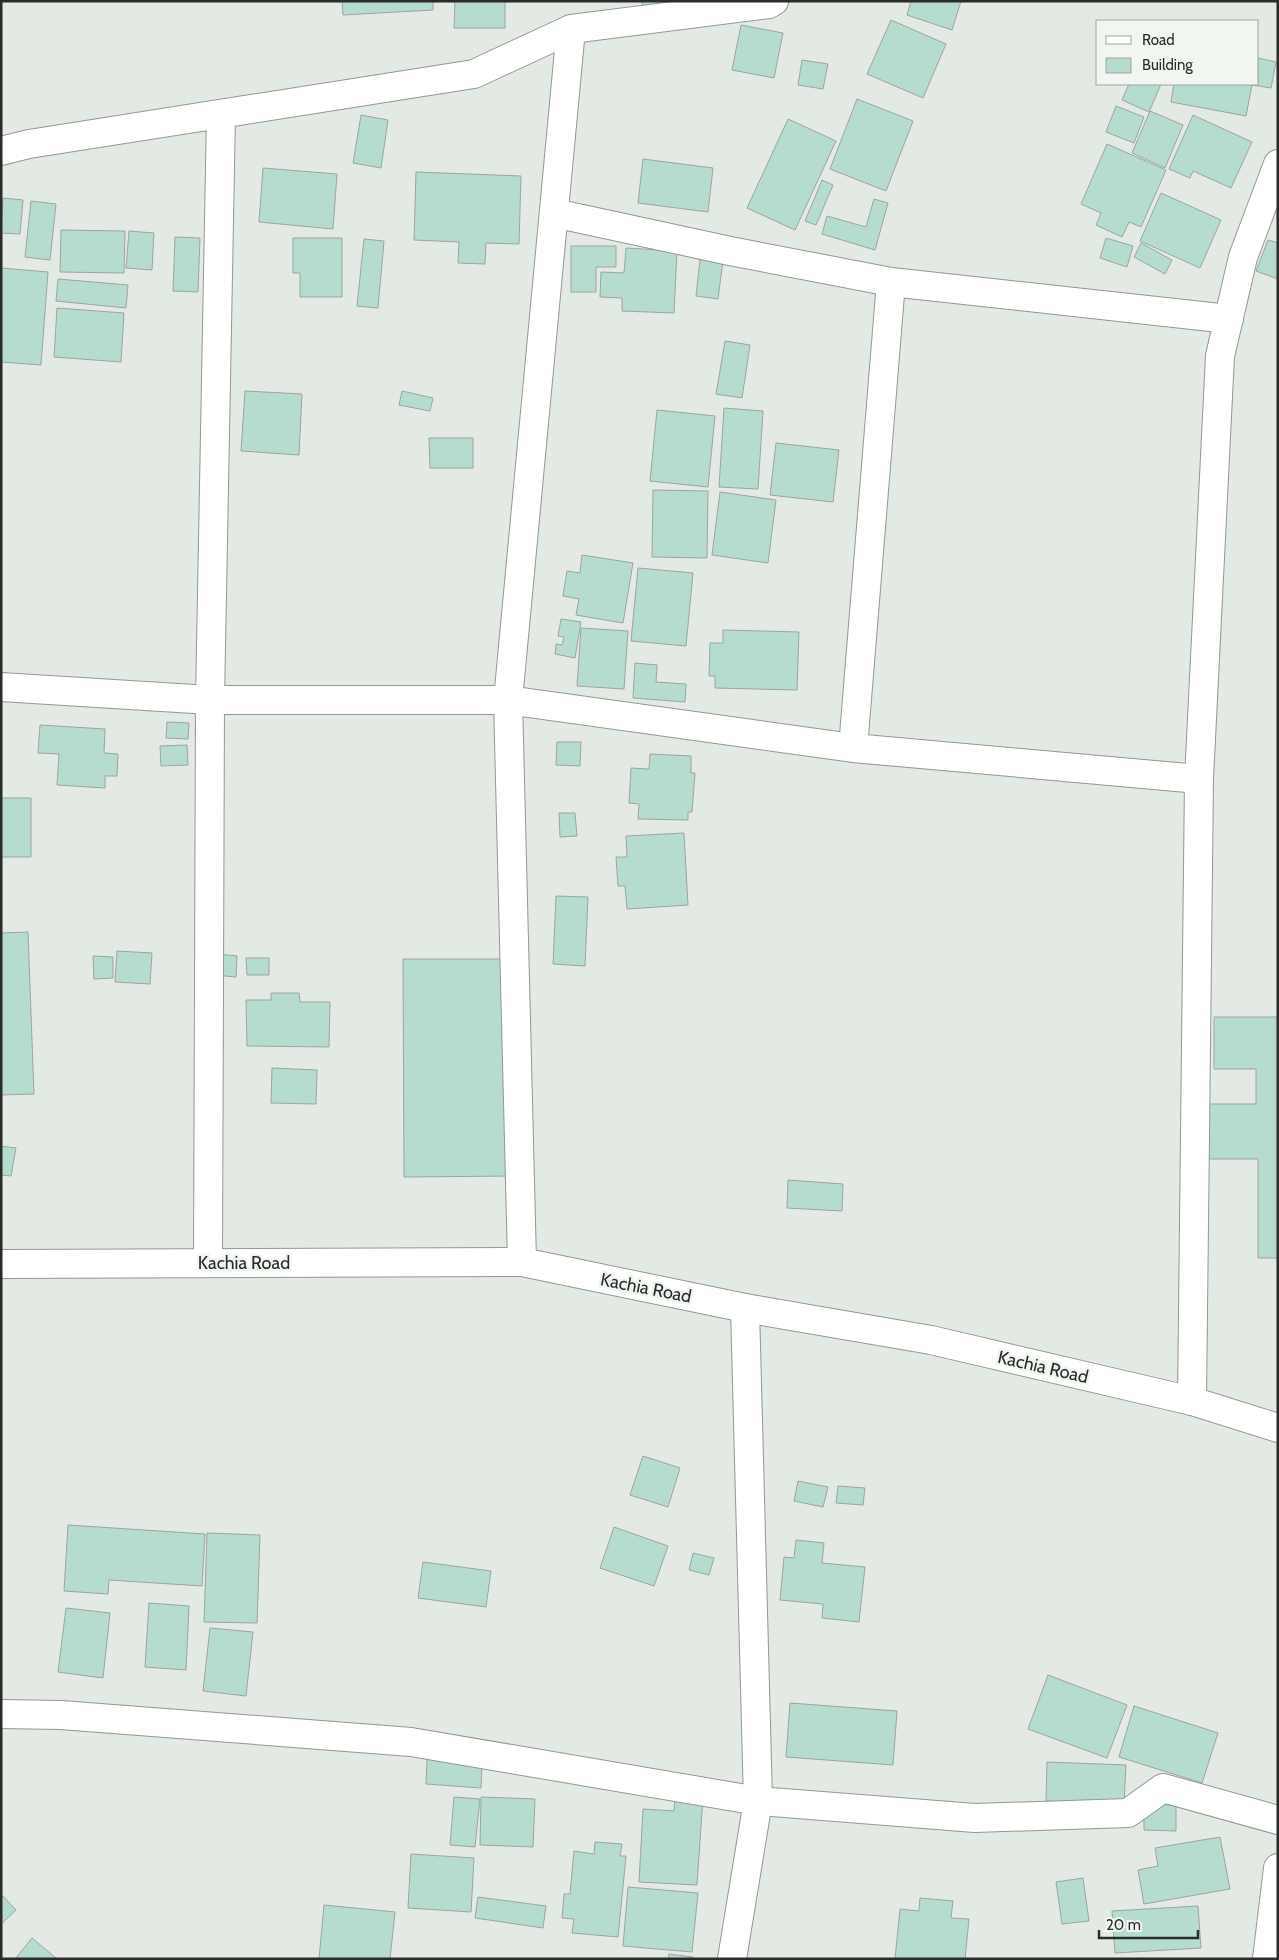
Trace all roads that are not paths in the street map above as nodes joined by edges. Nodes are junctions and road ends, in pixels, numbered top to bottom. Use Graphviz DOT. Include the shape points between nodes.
graph roads {
  1 [pos="774,1"];
  2 [pos="571,29"];
  3 [pos="221,114"];
  4 [pos="1,151"];
  5 [pos="1278,164"];
  6 [pos="554,213"];
  7 [pos="891,282"];
  8 [pos="1229,319"];
  9 [pos="1,687"];
  10 [pos="210,700"];
  11 [pos="508,700"];
  12 [pos="853,748"];
  13 [pos="1199,779"];
  14 [pos="522,1262"];
  15 [pos="1,1264"];
  16 [pos="208,1264"];
  17 [pos="745,1308"];
  18 [pos="1192,1401"];
  19 [pos="1278,1428"];
  20 [pos="1,1714"];
  21 [pos="758,1801"];
  22 [pos="1278,1820"];
  23 [pos="1278,1868"];
  24 [pos="732,1959"];
  25 [pos="1268,1959"];
  1 -- 2 [label="main road"];
  2 -- 3 [label="main road" via="474,74"];
  2 -- 6 [label="main road"];
  3 -- 4 [label="main road"];
  3 -- 10 [label="main road"];
  5 -- 8 [label="main road" via="1243,257"];
  6 -- 7 [label="main road"];
  6 -- 11 [label="main road"];
  7 -- 8 [label="main road"];
  7 -- 12 [label="main road"];
  8 -- 13 [label="main road" via="1220,356"];
  9 -- 10 [label="main road"];
  10 -- 11 [label="main road"];
  10 -- 16 [label="main road"];
  11 -- 12 [label="main road"];
  11 -- 14 [label="main road"];
  12 -- 13 [label="main road"];
  13 -- 18 [label="main road"];
  14 -- 16 [label="main road, Kachia Road"];
  14 -- 17 [label="main road, Kachia Road"];
  15 -- 16 [label="main road, Kachia Road"];
  17 -- 18 [label="main road, Kachia Road" via="932,1340"];
  17 -- 21 [label="main road"];
  18 -- 19 [label="main road, Kachia Road"];
  20 -- 21 [label="main road" via="61,1715 411,1742"];
  21 -- 22 [label="main road" via="975,1818 1128,1813 1163,1788"];
  21 -- 24 [label="main road"];
  23 -- 25 [label="main road"];
}
